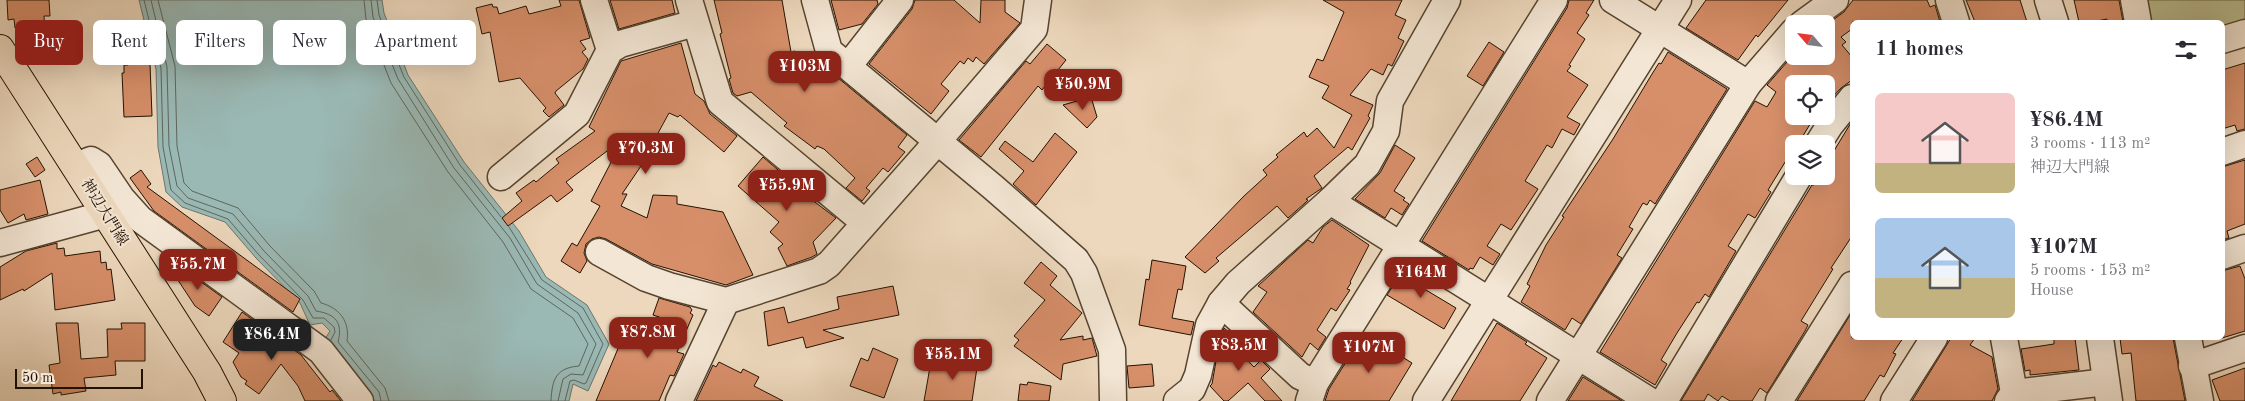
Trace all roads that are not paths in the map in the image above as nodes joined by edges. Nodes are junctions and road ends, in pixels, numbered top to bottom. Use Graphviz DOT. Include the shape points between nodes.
graph roads {
  1 [pos="594,0"];
  2 [pos="815,0"];
  3 [pos="900,0"];
  4 [pos="1038,0"];
  5 [pos="1447,0"];
  6 [pos="1554,0"];
  7 [pos="1612,0"];
  8 [pos="1678,0"];
  9 [pos="1835,0"];
  10 [pos="1949,0"];
  11 [pos="2048,0"];
  12 [pos="2134,0"];
  13 [pos="692,12"];
  14 [pos="1814,15"];
  15 [pos="1955,20"];
  16 [pos="2054,20"];
  17 [pos="2138,20"];
  18 [pos="1658,29"];
  19 [pos="2245,33"];
  20 [pos="2225,39"];
  21 [pos="1785,41"];
  22 [pos="0,49"];
  23 [pos="610,50"];
  24 [pos="849,65"];
  25 [pos="1748,84"];
  26 [pos="1850,100"];
  27 [pos="1824,135"];
  28 [pos="937,142"];
  29 [pos="2245,144"];
  30 [pos="2225,151"];
  31 [pos="76,166"];
  32 [pos="500,177"];
  33 [pos="1794,185"];
  34 [pos="1330,200"];
  35 [pos="106,214"];
  36 [pos="864,222"];
  37 [pos="0,243"];
  38 [pos="1400,246"];
  39 [pos="2245,248"];
  40 [pos="599,252"];
  41 [pos="2225,255"];
  42 [pos="1850,288"];
  43 [pos="726,301"];
  44 [pos="1490,301"];
  45 [pos="1221,303"];
  46 [pos="1933,340"];
  47 [pos="2004,340"];
  48 [pos="2100,340"];
  49 [pos="2188,340"];
  50 [pos="2245,348"];
  51 [pos="1578,356"];
  52 [pos="2192,366"];
  53 [pos="2108,391"];
  54 [pos="1312,392"];
  55 [pos="2011,397"];
  56 [pos="222,401"];
  57 [pos="360,401"];
  58 [pos="679,401"];
  59 [pos="1113,401"];
  60 [pos="1177,401"];
  61 [pos="1426,401"];
  62 [pos="1550,401"];
  63 [pos="1650,401"];
  64 [pos="1664,401"];
  65 [pos="1779,401"];
  66 [pos="1894,401"];
  67 [pos="2200,401"];
  1 -- 23 [label="street"];
  2 -- 24 [label="street" via="830,51"];
  3 -- 24 [label="street"];
  4 -- 28 [label="street" via="1034,29"];
  5 -- 34 [label="street" via="1390,101 1382,140 1366,165"];
  6 -- 38 [label="street"];
  7 -- 18 [label="street"];
  8 -- 18 [label="street"];
  9 -- 14 [label="street"];
  10 -- 15 [label="street"];
  11 -- 16 [label="street"];
  12 -- 17 [label="street"];
  13 -- 23 [label="street"];
  13 -- 36 [label="street" via="720,102"];
  18 -- 25 [label="street"];
  18 -- 44 [label="street"];
  19 -- 20 [label="street"];
  21 -- 25 [label="street"];
  22 -- 31 [label="main road, 神辺大門線"];
  23 -- 32 [label="street" via="577,114"];
  24 -- 28 [label="street"];
  25 -- 51 [label="street"];
  26 -- 27 [label="street"];
  28 -- 36 [label="street"];
  28 -- 59 [label="street" via="1076,260 1084,273 1112,350"];
  29 -- 30 [label="street"];
  31 -- 35 [label="main road, 神辺大門線"];
  31 -- 57 [label="street" via="91,160 99,165 140,219 321,351"];
  33 -- 64 [label="street"];
  34 -- 38 [label="street"];
  34 -- 45 [label="street" via="1238,283"];
  35 -- 37 [label="street"];
  35 -- 56 [label="main road, 神辺大門線" via="207,372"];
  36 -- 43 [label="street" via="829,264 819,271"];
  38 -- 44 [label="street"];
  38 -- 54 [label="street"];
  39 -- 41 [label="street"];
  40 -- 43 [label="street" via="646,278"];
  42 -- 65 [label="street"];
  43 -- 58 [label="street"];
  44 -- 51 [label="street"];
  44 -- 61 [label="street"];
  45 -- 54 [label="street" via="1300,376"];
  45 -- 60 [label="street" via="1209,325 1192,389"];
  46 -- 66 [label="street"];
  47 -- 55 [label="street"];
  48 -- 53 [label="street"];
  49 -- 52 [label="street"];
  50 -- 52 [label="street"];
  51 -- 62 [label="street"];
  51 -- 63 [label="street"];
  52 -- 67 [label="street"];
  53 -- 55 [label="street"];
}
